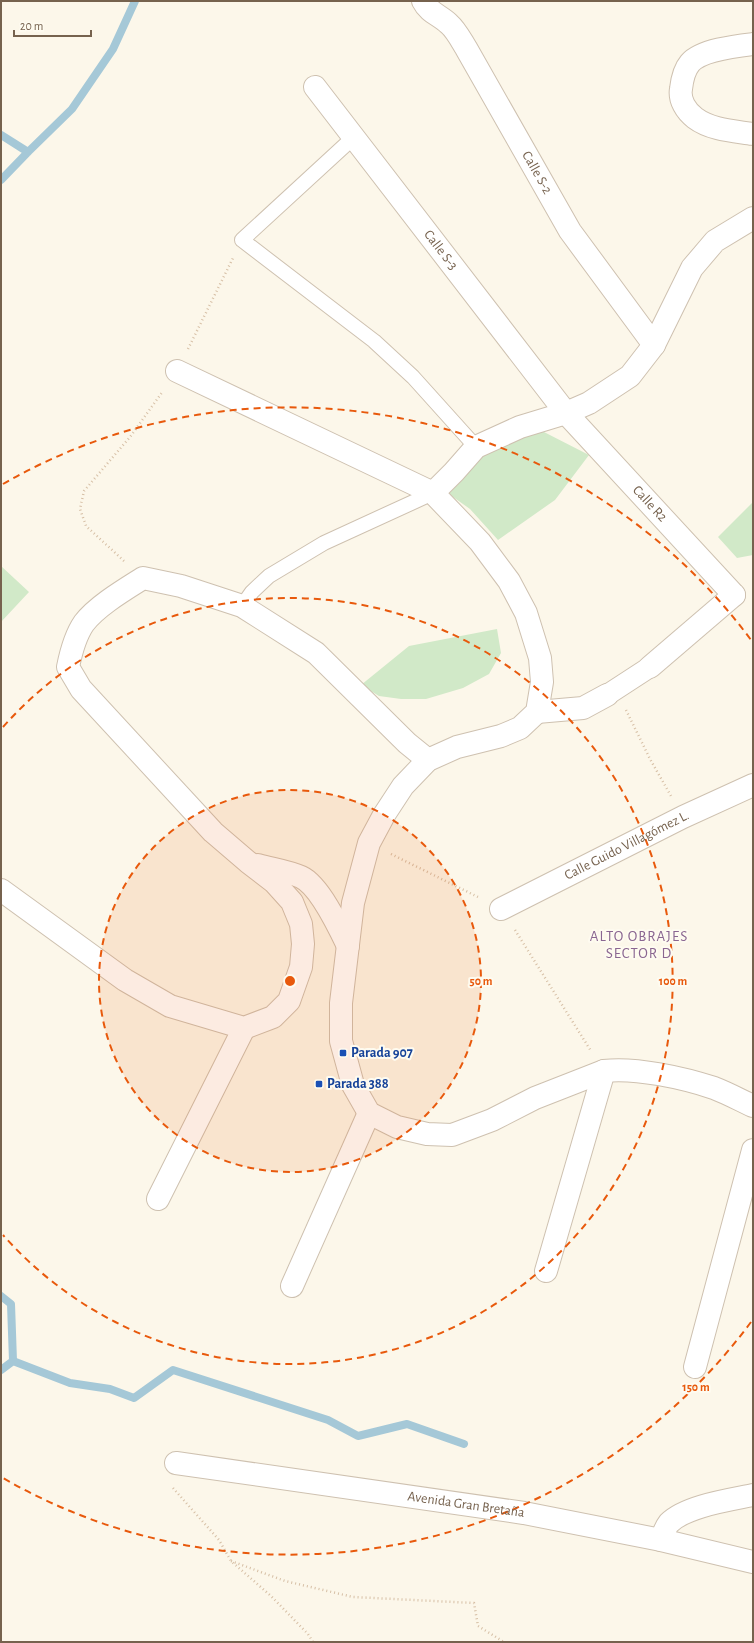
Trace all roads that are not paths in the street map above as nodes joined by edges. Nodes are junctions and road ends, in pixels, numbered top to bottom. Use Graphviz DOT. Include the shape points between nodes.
graph roads {
  1 [pos="423,1"];
  2 [pos="753,44"];
  3 [pos="315,87"];
  4 [pos="753,134"];
  5 [pos="354,137"];
  6 [pos="753,218"];
  7 [pos="654,345"];
  8 [pos="177,371"];
  9 [pos="566,413"];
  10 [pos="476,447"];
  11 [pos="433,493"];
  12 [pos="743,596"];
  13 [pos="242,606"];
  14 [pos="650,667"];
  15 [pos="607,695"];
  16 [pos="537,712"];
  17 [pos="428,760"];
  18 [pos="753,785"];
  19 [pos="248,862"];
  20 [pos="1,890"];
  21 [pos="502,909"];
  22 [pos="348,946"];
  23 [pos="244,1028"];
  24 [pos="604,1071"];
  25 [pos="753,1106"];
  26 [pos="369,1113"];
  27 [pos="753,1150"];
  28 [pos="158,1199"];
  29 [pos="546,1271"];
  30 [pos="292,1286"];
  31 [pos="695,1367"];
  32 [pos="176,1463"];
  33 [pos="753,1495"];
  34 [pos="661,1540"];
  35 [pos="753,1562"];
  1 -- 7 [label="street, Calle S-2" via="434,14 449,23 466,48 570,231"];
  2 -- 4 [label="street" via="705,54 690,63 683,76 680,92 684,106 695,118 715,127"];
  3 -- 5 [label="street, Calle S-3"];
  5 -- 9 [label="street, Calle S-3"];
  5 -- 10 [label="lane" via="242,240 374,341 412,377"];
  6 -- 7 [label="street" via="715,241 692,268"];
  7 -- 9 [label="street" via="630,376 589,403"];
  8 -- 11 [label="street"];
  9 -- 10 [label="street" via="520,427"];
  9 -- 12 [label="street, Calle R2"];
  10 -- 11 [label="street"];
  11 -- 13 [label="lane" via="318,546 269,576"];
  11 -- 16 [label="street" via="480,542 509,581 526,613 540,658 542,682"];
  12 -- 14 [label="street"];
  13 -- 17 [label="street" via="316,653 407,743"];
  13 -- 19 [label="street" via="181,586 143,578 110,600 84,623 72,646 68,667 81,689 181,798 213,832"];
  14 -- 15 [label="street"];
  15 -- 16 [label="street" via="583,708"];
  16 -- 17 [label="street" via="520,728 501,736 457,747"];
  17 -- 22 [label="street" via="403,786 369,843 353,903"];
  18 -- 21 [label="street, Calle Guido Villagómez L." via="683,817"];
  19 -- 22 [label="street" via="301,877 321,898"];
  19 -- 23 [label="street" via="274,882 292,902 301,924 303,944 301,967 289,1001 273,1018"];
  20 -- 23 [label="street" via="125,980 150,995 170,1006"];
  22 -- 26 [label="street" via="341,1003 341,1041 353,1085"];
  23 -- 28 [label="street"];
  24 -- 25 [label="street" via="651,1074 684,1080 714,1088"];
  24 -- 26 [label="street" via="452,1135 427,1134 397,1127"];
  24 -- 29 [label="street"];
  26 -- 30 [label="street"];
  27 -- 31 [label="street"];
  32 -- 34 [label="street, Avenida Gran Bretaña" via="524,1513"];
  33 -- 34 [label="street" via="693,1509 678,1516 668,1525"];
  34 -- 35 [label="street, Avenida Gran Bretaña"];
}
